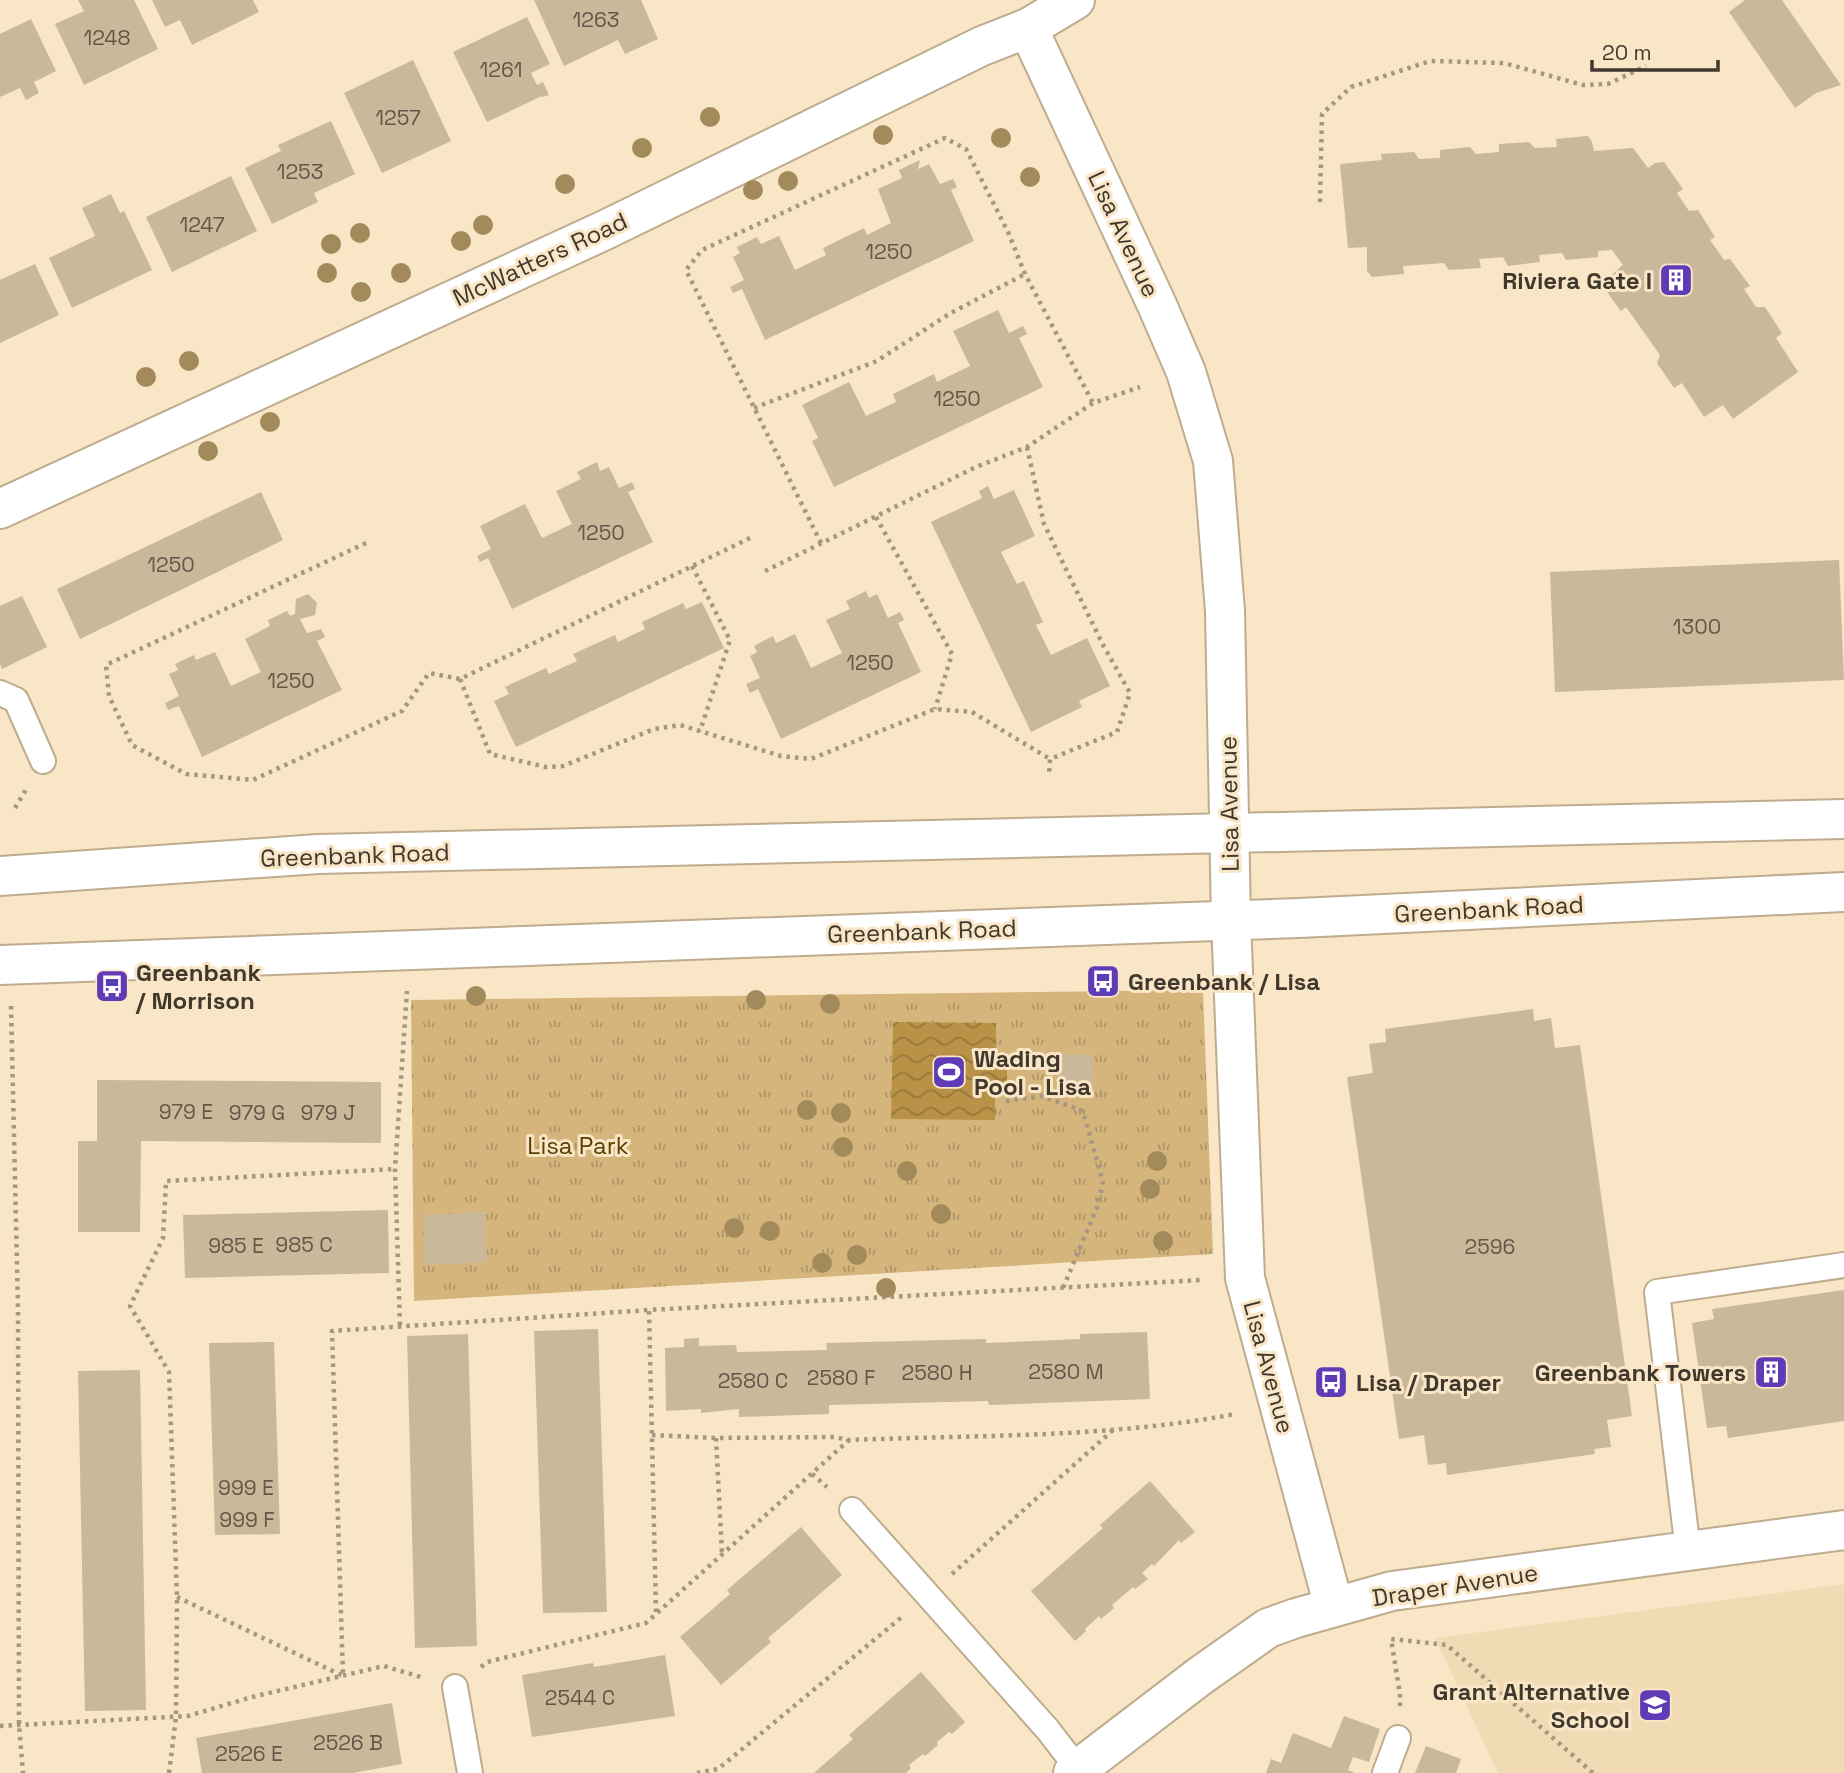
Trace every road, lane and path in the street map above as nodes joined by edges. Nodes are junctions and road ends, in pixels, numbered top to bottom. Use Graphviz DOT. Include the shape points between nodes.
graph roads {
  1 [pos="1075,0"];
  2 [pos="1028,28"];
  3 [pos="1646,66"];
  4 [pos="1320,202"];
  5 [pos="1025,274"];
  6 [pos="1140,387"];
  7 [pos="1093,402"];
  8 [pos="754,408"];
  9 [pos="1027,447"];
  10 [pos="0,509"];
  11 [pos="876,517"];
  12 [pos="750,538"];
  13 [pos="366,543"];
  14 [pos="821,543"];
  15 [pos="692,566"];
  16 [pos="765,571"];
  17 [pos="460,679"];
  18 [pos="0,693"];
  19 [pos="935,709"];
  20 [pos="700,731"];
  21 [pos="1050,760"];
  22 [pos="43,761"];
  23 [pos="1049,775"];
  24 [pos="1844,819"];
  25 [pos="1229,832"];
  26 [pos="0,876"];
  27 [pos="1844,892"];
  28 [pos="1231,920"];
  29 [pos="5,980"];
  30 [pos="408,984"];
  31 [pos="1006,1101"];
  32 [pos="395,1170"];
  33 [pos="1844,1265"];
  34 [pos="1201,1280"];
  35 [pos="1063,1288"];
  36 [pos="649,1310"];
  37 [pos="400,1325"];
  38 [pos="1235,1414"];
  39 [pos="652,1435"];
  40 [pos="716,1438"];
  41 [pos="849,1440"];
  42 [pos="852,1510"];
  43 [pos="1844,1530"];
  44 [pos="1688,1551"];
  45 [pos="722,1555"];
  46 [pos="177,1597"];
  47 [pos="1334,1607"];
  48 [pos="656,1613"];
  49 [pos="343,1676"];
  50 [pos="455,1687"];
  51 [pos="176,1717"];
  52 [pos="19,1725"];
  53 [pos="0,1726"];
  54 [pos="1398,1738"];
  55 [pos="1075,1771"];
  56 [pos="23,1773"];
  57 [pos="169,1773"];
  58 [pos="470,1773"];
  59 [pos="1385,1773"];
  60 [pos="1593,1773"];
  1 -- 2 [label="main road, McWatters Road"];
  2 -- 10 [label="main road, McWatters Road" via="982,46 605,230"];
  2 -- 25 [label="main road, Lisa Avenue" via="1157,305 1185,372 1213,461 1225,611"];
  3 -- 4 [label="path" via="1608,84 1583,85 1504,63 1430,61 1352,87 1322,114"];
  5 -- 7 [label="path"];
  5 -- 8 [label="path" via="949,314 877,361"];
  5 -- 8 [label="path" via="966,149 945,138 702,250 686,270"];
  6 -- 7 [label="path"];
  7 -- 9 [label="path"];
  8 -- 14 [label="path"];
  9 -- 11 [label="path"];
  9 -- 21 [label="path" via="1044,524 1130,693 1117,732"];
  11 -- 14 [label="path"];
  11 -- 19 [label="path" via="952,654"];
  12 -- 15 [label="path"];
  13 -- 17 [label="path" via="106,665 109,696 132,745 186,774 253,780 402,711 429,673"];
  14 -- 16 [label="path"];
  15 -- 17 [label="path"];
  15 -- 20 [label="path" via="730,640"];
  17 -- 20 [label="path" via="490,754 546,767 563,766 654,729 680,725"];
  18 -- 22 [label="lane" via="16,700"];
  19 -- 20 [label="path" via="811,760 781,756"];
  19 -- 21 [label="path" via="972,712"];
  21 -- 23 [label="path"];
  24 -- 25 [label="main road, Greenbank Road"];
  25 -- 26 [label="main road, Greenbank Road" via="318,854"];
  25 -- 28 [label="main road, Lisa Avenue"];
  27 -- 28 [label="main road, Greenbank Road"];
  28 -- 29 [label="main road, Greenbank Road"];
  28 -- 47 [label="main road, Lisa Avenue" via="1245,1278"];
  29 -- 52 [label="path" via="18,1323"];
  30 -- 32 [label="path"];
  31 -- 35 [label="path" via="1042,1096 1083,1111 1103,1182"];
  32 -- 37 [label="path"];
  32 -- 46 [label="path" via="166,1181 163,1238 130,1306 169,1372"];
  33 -- 44 [label="lane" via="1657,1292"];
  34 -- 35 [label="path"];
  35 -- 36 [label="path"];
  36 -- 37 [label="path"];
  36 -- 39 [label="path"];
  37 -- 49 [label="path" via="332,1331"];
  38 -- 41 [label="path" via="1113,1430"];
  39 -- 40 [label="path"];
  39 -- 48 [label="path"];
  40 -- 41 [label="path"];
  40 -- 45 [label="path"];
  41 -- 45 [label="path"];
  42 -- 55 [label="lane" via="1048,1730"];
  43 -- 44 [label="main road, Draper Avenue"];
  44 -- 47 [label="main road, Draper Avenue" via="1392,1591"];
  45 -- 48 [label="path"];
  46 -- 49 [label="path"];
  46 -- 51 [label="path"];
  47 -- 55 [label="main road, Draper Avenue" via="1268,1628"];
  48 -- 50 [label="path" via="646,1623 487,1662"];
  49 -- 50 [label="path" via="384,1666"];
  49 -- 51 [label="path"];
  50 -- 58 [label="lane"];
  51 -- 52 [label="path"];
  51 -- 57 [label="path"];
  52 -- 53 [label="path"];
  52 -- 56 [label="path"];
  54 -- 59 [label="lane"];
  54 -- 60 [label="path" via="1400,1694 1391,1639 1447,1645"];
}
